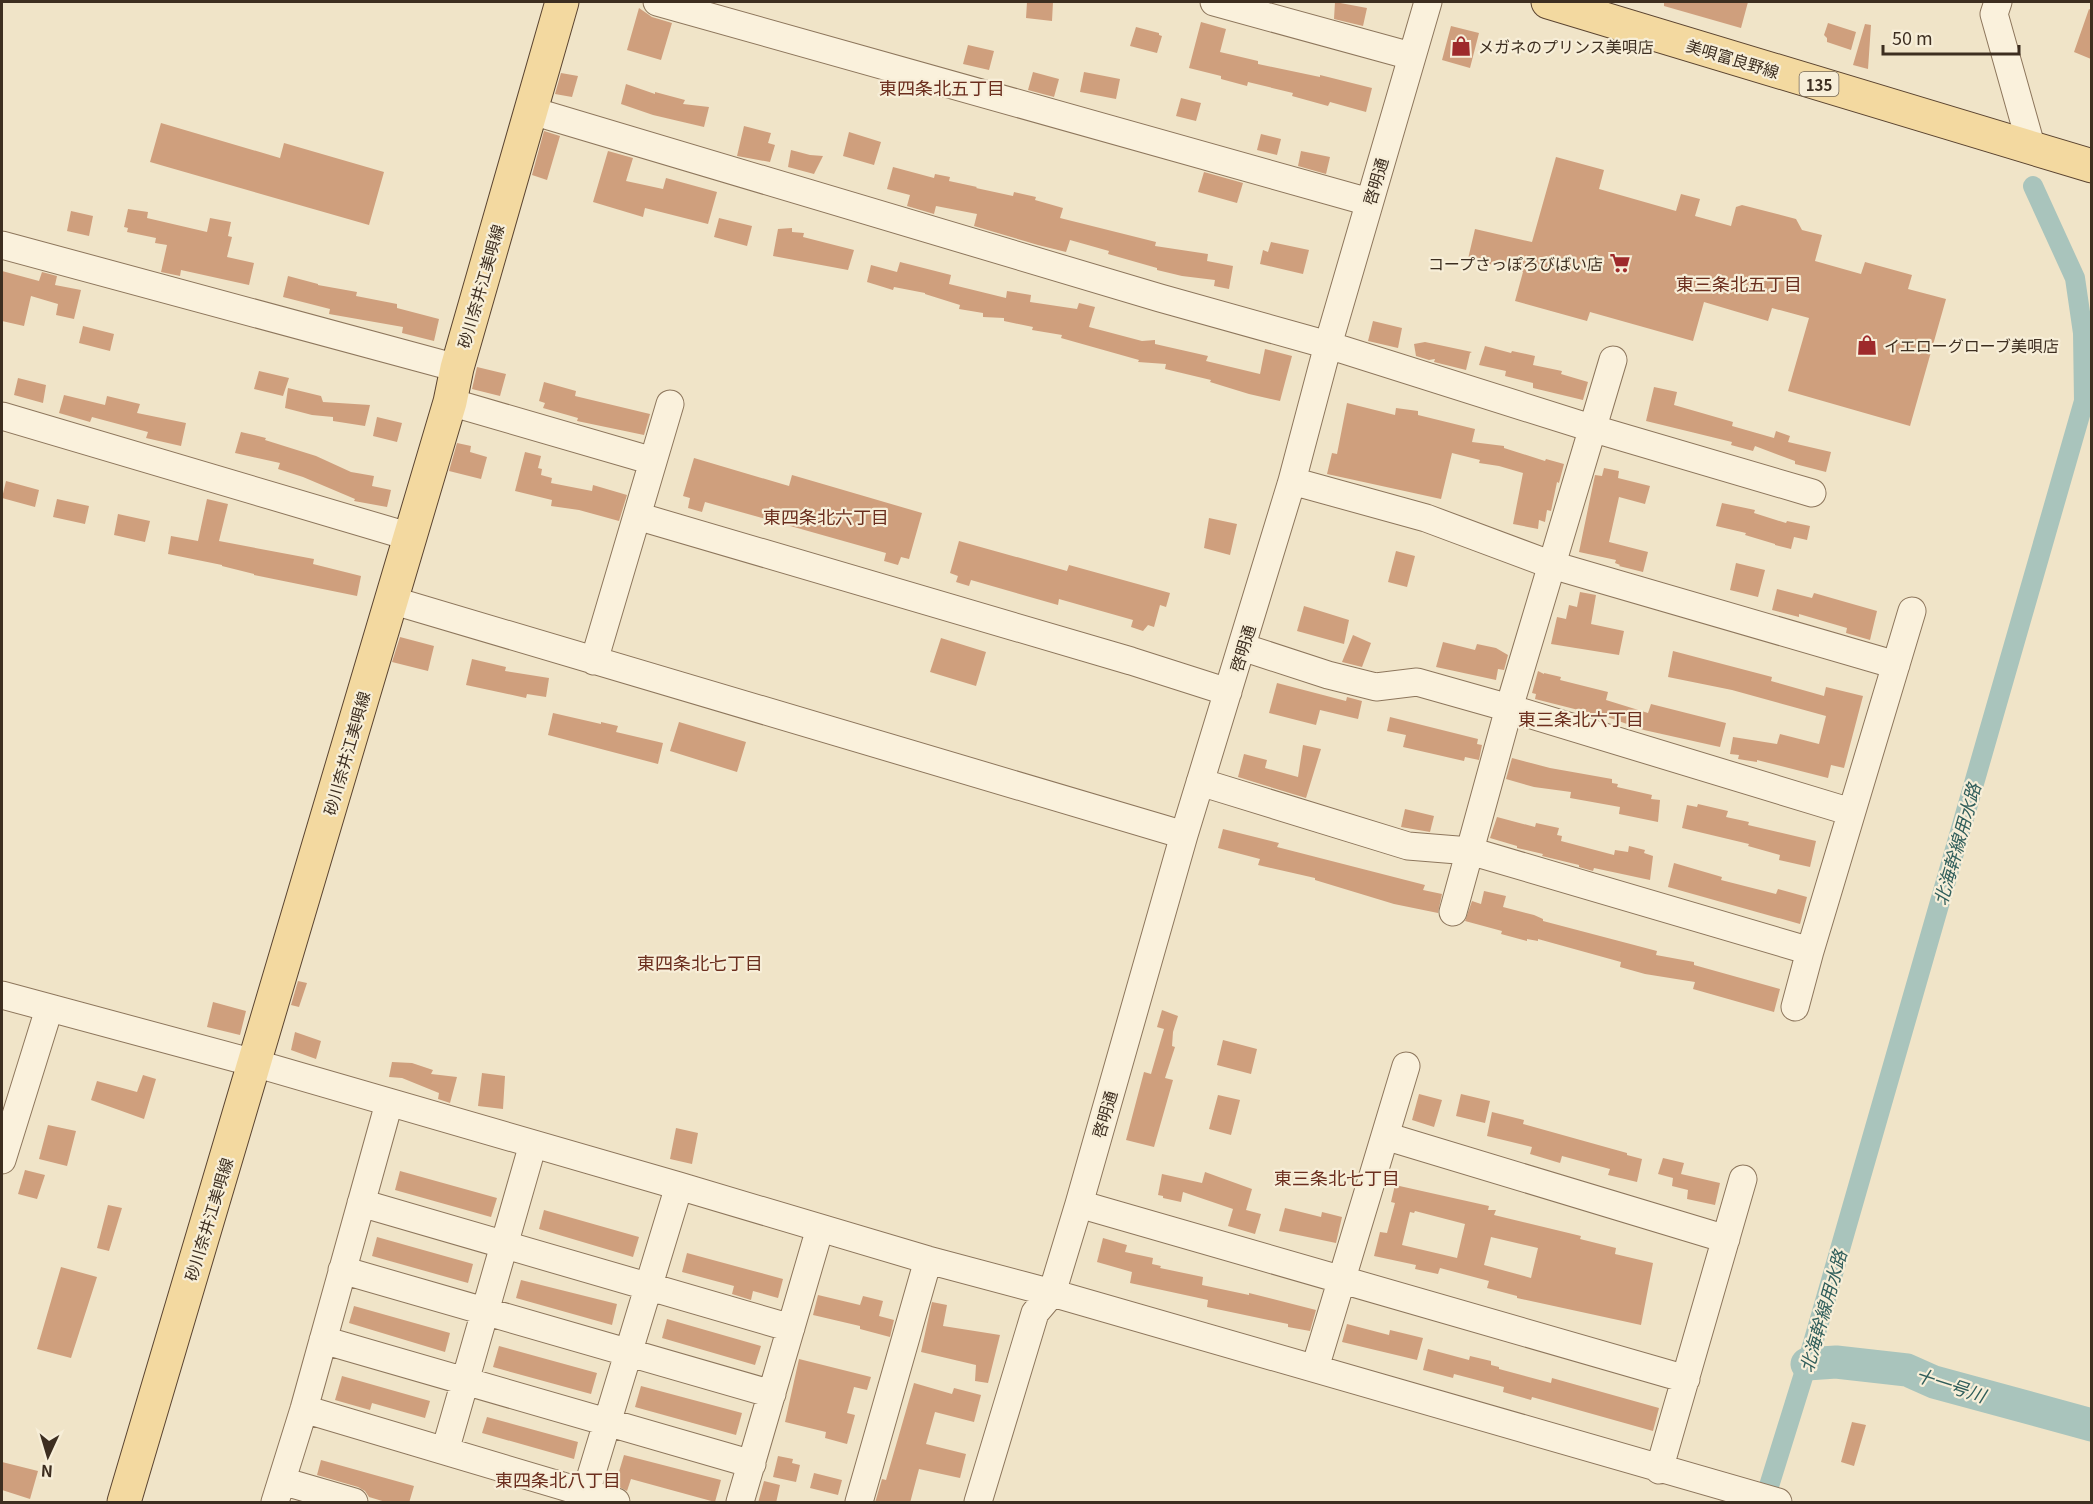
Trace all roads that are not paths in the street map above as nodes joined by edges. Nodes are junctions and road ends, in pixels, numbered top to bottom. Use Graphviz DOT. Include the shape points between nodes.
graph roads {
  1 [pos="562,2"];
  2 [pos="657,2"];
  3 [pos="1214,2"];
  4 [pos="1428,2"];
  5 [pos="1548,2"];
  6 [pos="1998,2"];
  7 [pos="1411,56"];
  8 [pos="529,110"];
  9 [pos="2032,149"];
  10 [pos="2091,166"];
  11 [pos="1369,202"];
  12 [pos="2,245"];
  13 [pos="1328,345"];
  14 [pos="1613,360"];
  15 [pos="457,369"];
  16 [pos="450,402"];
  17 [pos="670,404"];
  18 [pos="2,416"];
  19 [pos="1591,428"];
  20 [pos="653,461"];
  21 [pos="1292,481"];
  22 [pos="1812,493"];
  23 [pos="637,516"];
  24 [pos="411,537"];
  25 [pos="1552,565"];
  26 [pos="391,600"];
  27 [pos="1912,611"];
  28 [pos="1242,648"];
  29 [pos="594,661"];
  30 [pos="1896,665"];
  31 [pos="1228,692"];
  32 [pos="1509,708"];
  33 [pos="1200,782"];
  34 [pos="1851,812"];
  35 [pos="1184,835"];
  36 [pos="1470,851"];
  37 [pos="1453,912"];
  38 [pos="1810,951"];
  39 [pos="2,995"];
  40 [pos="1795,1006"];
  41 [pos="49,1009"];
  42 [pos="254,1063"];
  43 [pos="1406,1066"];
  44 [pos="389,1103"];
  45 [pos="1385,1136"];
  46 [pos="533,1144"];
  47 [pos="2,1154"];
  48 [pos="1743,1179"];
  49 [pos="679,1186"];
  50 [pos="361,1203"];
  51 [pos="1079,1204"];
  52 [pos="820,1228"];
  53 [pos="1726,1239"];
  54 [pos="505,1245"];
  55 [pos="928,1260"];
  56 [pos="342,1270"];
  57 [pos="1341,1278"];
  58 [pos="649,1286"];
  59 [pos="1052,1293"];
  60 [pos="486,1312"];
  61 [pos="791,1328"];
  62 [pos="323,1340"];
  63 [pos="628,1353"];
  64 [pos="1315,1368"];
  65 [pos="1686,1379"];
  66 [pos="465,1382"];
  67 [pos="772,1394"];
  68 [pos="304,1409"];
  69 [pos="608,1421"];
  70 [pos="445,1451"];
  71 [pos="752,1464"];
  72 [pos="1659,1470"];
  73 [pos="279,1492"];
  74 [pos="1726,1496"];
  75 [pos="585,1498"];
  76 [pos="124,1503"];
  77 [pos="354,1503"];
  78 [pos="616,1503"];
  79 [pos="740,1503"];
  80 [pos="859,1503"];
  81 [pos="978,1503"];
  82 [pos="1778,1503"];
  1 -- 8 [label="main road, 砂川奈井江美唄線"];
  2 -- 11 [label="street"];
  3 -- 7 [label="street"];
  4 -- 7 [label="street, 啓明通"];
  5 -- 9 [label="main road, 美唄富良野線 / 135"];
  6 -- 9 [label="street" via="1994,14"];
  7 -- 11 [label="street, 啓明通"];
  8 -- 13 [label="street"];
  8 -- 15 [label="main road, 砂川奈井江美唄線"];
  9 -- 10 [label="main road, 美唄富良野線 / 135"];
  11 -- 13 [label="street, 啓明通"];
  12 -- 15 [label="street"];
  13 -- 19 [label="street"];
  13 -- 21 [label="street, 啓明通"];
  14 -- 19 [label="street"];
  15 -- 16 [label="main road, 砂川奈井江美唄線"];
  16 -- 20 [label="street"];
  16 -- 24 [label="main road, 砂川奈井江美唄線"];
  17 -- 20 [label="street"];
  18 -- 24 [label="street"];
  19 -- 22 [label="street"];
  19 -- 25 [label="street"];
  20 -- 23 [label="street"];
  21 -- 25 [label="street" via="1426,518"];
  21 -- 28 [label="street, 啓明通"];
  23 -- 29 [label="street"];
  23 -- 31 [label="street"];
  24 -- 26 [label="main road, 砂川奈井江美唄線"];
  25 -- 30 [label="street"];
  25 -- 32 [label="street"];
  26 -- 29 [label="street"];
  26 -- 42 [label="main road, 砂川奈井江美唄線"];
  27 -- 30 [label="street"];
  28 -- 31 [label="street, 啓明通"];
  28 -- 32 [label="street" via="1376,687 1417,682"];
  29 -- 35 [label="street"];
  30 -- 34 [label="street"];
  31 -- 33 [label="street, 啓明通"];
  32 -- 34 [label="street"];
  32 -- 36 [label="street"];
  33 -- 35 [label="street, 啓明通"];
  33 -- 36 [label="street" via="1408,846"];
  34 -- 38 [label="street"];
  35 -- 51 [label="street, 啓明通"];
  36 -- 37 [label="street"];
  36 -- 38 [label="street"];
  38 -- 40 [label="street"];
  39 -- 41 [label="street"];
  41 -- 42 [label="street"];
  41 -- 47 [label="street"];
  42 -- 44 [label="street"];
  42 -- 76 [label="main road, 砂川奈井江美唄線"];
  43 -- 45 [label="street"];
  44 -- 46 [label="street"];
  44 -- 50 [label="street"];
  45 -- 53 [label="street"];
  45 -- 57 [label="street"];
  46 -- 49 [label="street"];
  46 -- 54 [label="street"];
  48 -- 53 [label="street"];
  49 -- 52 [label="street"];
  49 -- 58 [label="street"];
  50 -- 54 [label="street"];
  50 -- 56 [label="street"];
  51 -- 57 [label="street"];
  51 -- 59 [label="street, 啓明通"];
  52 -- 55 [label="street"];
  52 -- 61 [label="street"];
  53 -- 65 [label="street"];
  54 -- 58 [label="street"];
  54 -- 60 [label="street"];
  55 -- 59 [label="street"];
  55 -- 80 [label="street"];
  56 -- 60 [label="street"];
  56 -- 62 [label="street"];
  57 -- 64 [label="street"];
  57 -- 65 [label="street"];
  58 -- 61 [label="street"];
  58 -- 63 [label="street"];
  59 -- 64 [label="street"];
  59 -- 81 [label="street" via="1035,1312"];
  60 -- 63 [label="street"];
  60 -- 66 [label="street"];
  61 -- 67 [label="street"];
  62 -- 66 [label="street"];
  62 -- 68 [label="street"];
  63 -- 67 [label="street"];
  63 -- 69 [label="street"];
  64 -- 72 [label="street"];
  65 -- 72 [label="street"];
  66 -- 69 [label="street"];
  66 -- 70 [label="street"];
  67 -- 71 [label="street"];
  68 -- 70 [label="street"];
  68 -- 73 [label="street"];
  69 -- 71 [label="street"];
  69 -- 75 [label="street"];
  70 -- 75 [label="street"];
  71 -- 79 [label="street"];
  72 -- 74 [label="street" via="1691,1478"];
  73 -- 77 [label="street"];
  74 -- 82 [label="street"];
  75 -- 78 [label="street"];
}
